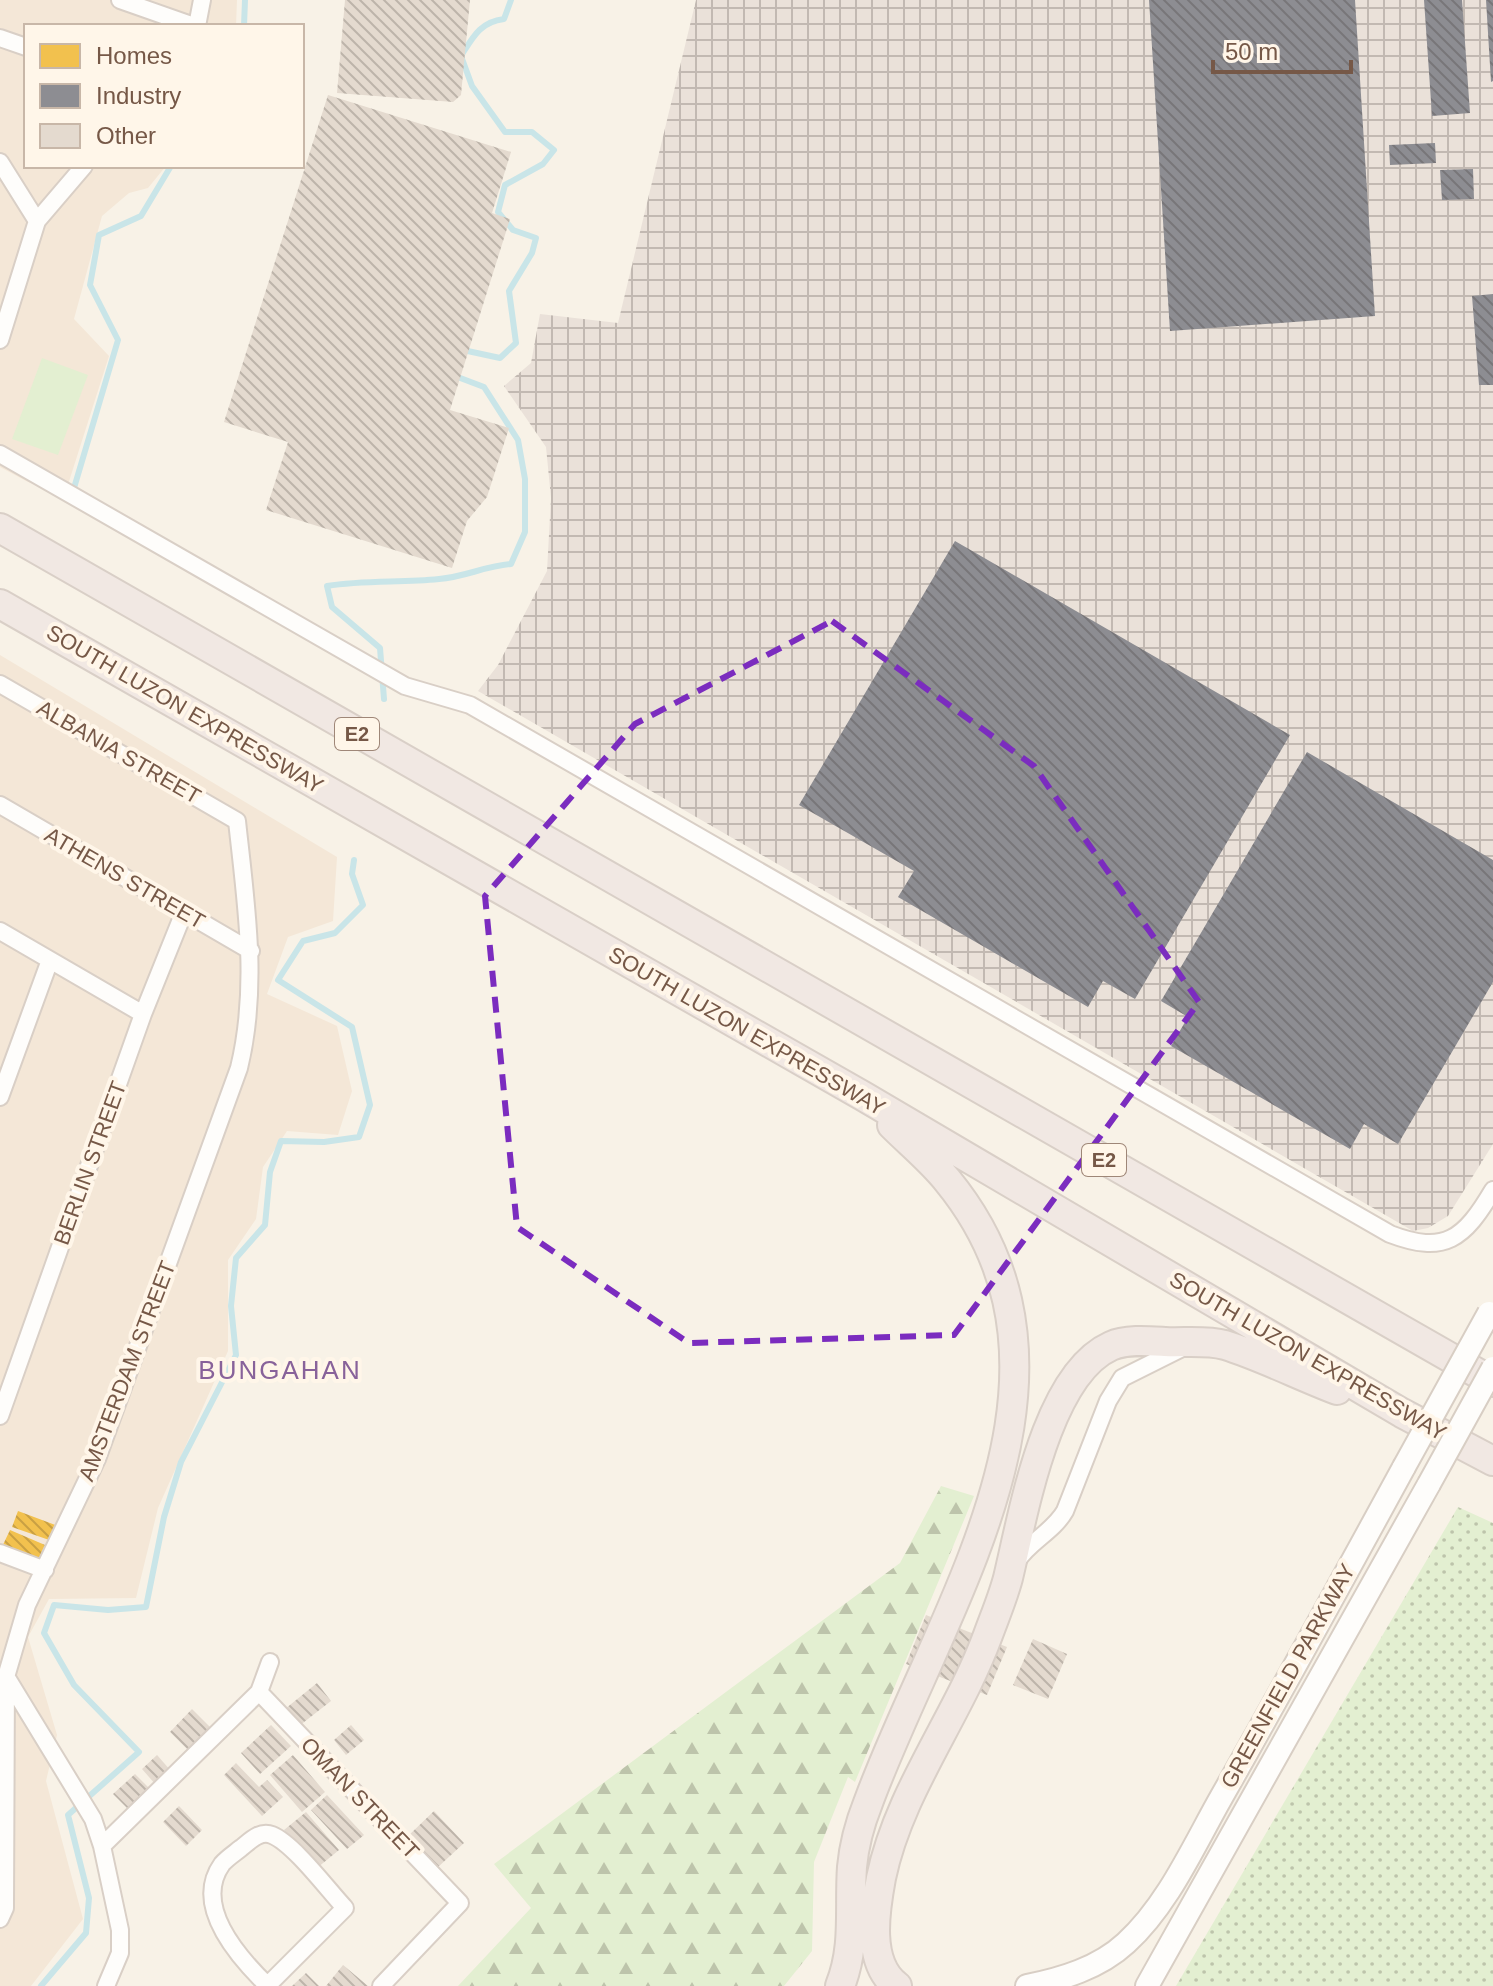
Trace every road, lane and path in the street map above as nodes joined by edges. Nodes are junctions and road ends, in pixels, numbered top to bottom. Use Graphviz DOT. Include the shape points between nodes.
graph roads {
  1 [pos="120,0"];
  2 [pos="202,0"];
  3 [pos="190,24"];
  4 [pos="196,24"];
  5 [pos="0,38"];
  6 [pos="24,46"];
  7 [pos="0,162"];
  8 [pos="82,168"];
  9 [pos="37,221"];
  10 [pos="0,340"];
  11 [pos="0,454"];
  12 [pos="0,528"];
  13 [pos="0,604"];
  14 [pos="0,684"];
  15 [pos="0,805"];
  16 [pos="237,821"];
  17 [pos="184,912"];
  18 [pos="0,931"];
  19 [pos="251,951"];
  20 [pos="50,960"];
  21 [pos="143,1014"];
  22 [pos="863,1096"];
  23 [pos="0,1097"];
  24 [pos="1493,1190"];
  25 [pos="1491,1310"];
  26 [pos="1198,1342"];
  27 [pos="1493,1368"];
  28 [pos="1493,1382"];
  29 [pos="1402,1413"];
  30 [pos="0,1416"];
  31 [pos="1493,1461"];
  32 [pos="0,1553"];
  33 [pos="45,1570"];
  34 [pos="1007,1581"];
  35 [pos="270,1662"];
  36 [pos="3,1676"];
  37 [pos="259,1692"];
  38 [pos="4,1797"];
  39 [pos="102,1846"];
  40 [pos="2,1911"];
  41 [pos="106,1986"];
  42 [pos="268,1986"];
  43 [pos="381,1986"];
  44 [pos="840,1986"];
  45 [pos="897,1986"];
  46 [pos="1027,1986"];
  47 [pos="1147,1986"];
  1 -- 3 [label="street"];
  2 -- 4 [label="street"];
  5 -- 6 [label="street"];
  7 -- 9 [label="street"];
  8 -- 9 [label="street"];
  9 -- 10 [label="street"];
  11 -- 24 [label="street" via="405,686 470,705 1390,1234 1440,1245 1460,1235"];
  12 -- 28 [label="highway, E2"];
  13 -- 22 [label="highway, SOUTH LUZON EXPRESSWAY"];
  14 -- 16 [label="street, ALBANIA STREET"];
  15 -- 17 [label="street, ATHENS STREET"];
  16 -- 19 [label="street, AMSTERDAM STREET"];
  17 -- 19 [label="street, ATHENS STREET"];
  17 -- 21 [label="street, BERLIN STREET"];
  18 -- 20 [label="street"];
  19 -- 33 [label="street, AMSTERDAM STREET" via="250,1023 239,1068 97,1459"];
  20 -- 21 [label="street"];
  20 -- 23 [label="street"];
  21 -- 30 [label="street, BERLIN STREET"];
  22 -- 29 [label="highway, SOUTH LUZON EXPRESSWAY"];
  22 -- 44 [label="highway" via="947,1179 982,1236 1010,1316 1015,1387 989,1512 948,1624 859,1829 852,1865 851,1951"];
  25 -- 46 [label="main road, GREENFIELD PARKWAY, bridge" via="1245,1757 1145,1923 1104,1959"];
  26 -- 29 [label="highway" via="1223,1345"];
  26 -- 34 [label="street" via="1122,1378 1065,1511 1027,1547"];
  26 -- 34 [label="highway" via="1145,1340 1111,1346 1088,1364 1062,1401 1034,1463"];
  27 -- 47 [label="main road, GREENFIELD PARKWAY, bridge"];
  29 -- 31 [label="highway, SOUTH LUZON EXPRESSWAY"];
  32 -- 33 [label="street"];
  33 -- 36 [label="street, AMSTERDAM STREET"];
  34 -- 45 [label="highway" via="967,1687 909,1800 887,1857 876,1938 881,1965"];
  35 -- 37 [label="street"];
  36 -- 38 [label="street, AMSTERDAM STREET"];
  36 -- 39 [label="street" via="54,1751 93,1819"];
  37 -- 39 [label="street"];
  37 -- 43 [label="street, OMAN STREET" via="460,1903"];
  38 -- 40 [label="street, AMSTERDAM STREET"];
  39 -- 41 [label="street" via="120,1930 120,1953"];
  42 -- 42 [label="street" via="345,1908 270,1833 257,1835 222,1865 213,1890 225,1933"];
}
